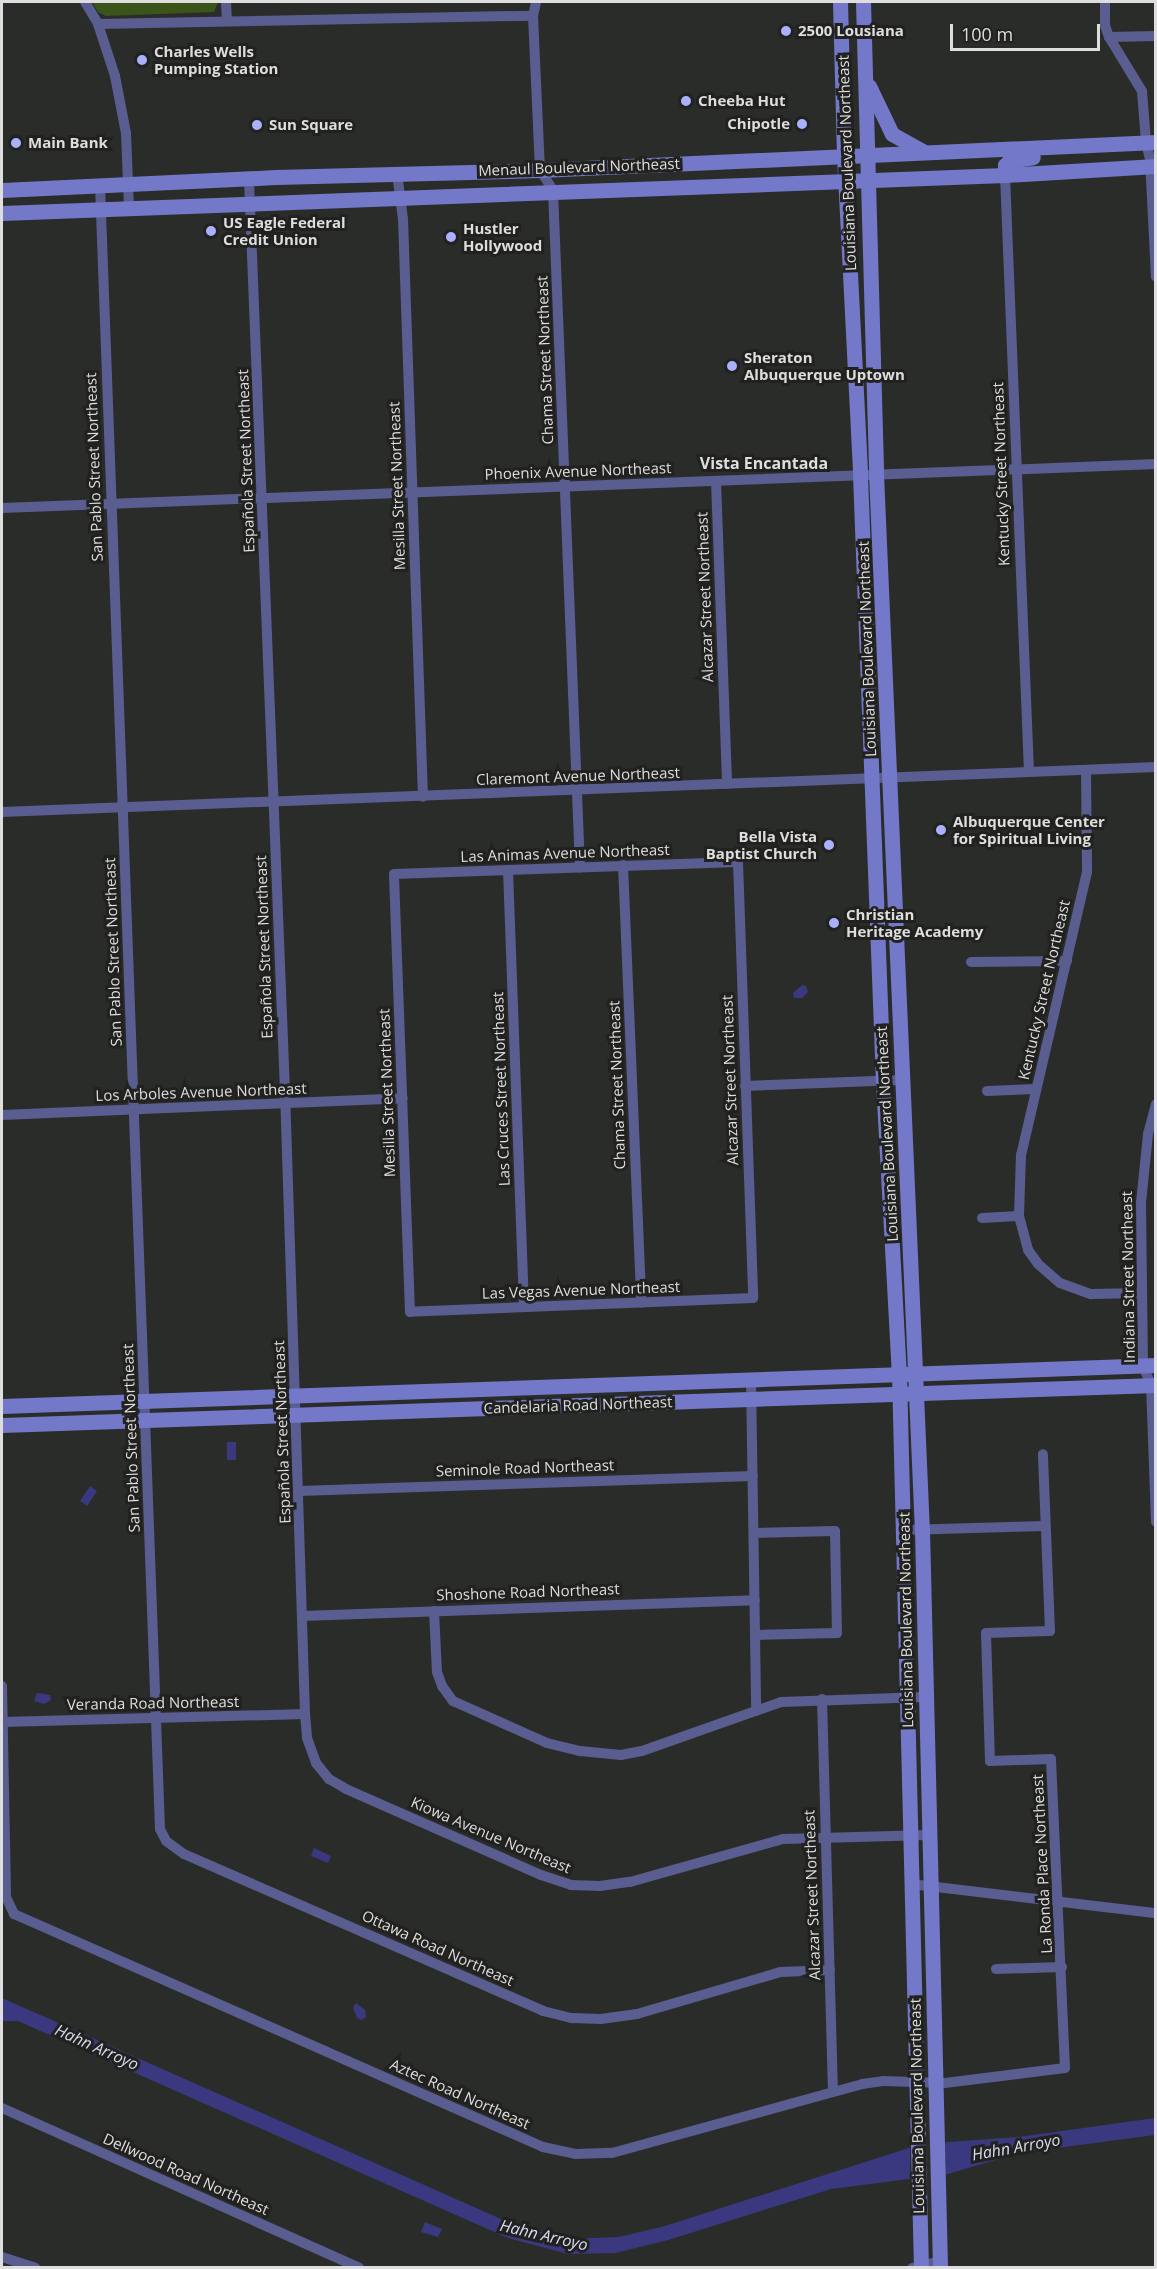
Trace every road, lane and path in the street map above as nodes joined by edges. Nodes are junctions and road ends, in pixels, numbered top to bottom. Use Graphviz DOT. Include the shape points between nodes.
graph roads {
  1 [pos="85,2"];
  2 [pos="226,2"];
  3 [pos="536,2"];
  4 [pos="840,2"];
  5 [pos="863,2"];
  6 [pos="1105,2"];
  7 [pos="533,16"];
  8 [pos="228,20"];
  9 [pos="98,24"];
  10 [pos="1155,36"];
  11 [pos="1109,37"];
  12 [pos="866,77"];
  13 [pos="1151,142"];
  14 [pos="1063,147"];
  15 [pos="926,152"];
  16 [pos="844,155"];
  17 [pos="867,155"];
  18 [pos="765,158"];
  19 [pos="699,162"];
  20 [pos="622,166"];
  21 [pos="1153,166"];
  22 [pos="540,170"];
  23 [pos="397,173"];
  24 [pos="1005,175"];
  25 [pos="249,178"];
  26 [pos="867,179"];
  27 [pos="847,181"];
  28 [pos="701,184"];
  29 [pos="100,185"];
  30 [pos="128,185"];
  31 [pos="636,187"];
  32 [pos="2,190"];
  33 [pos="554,190"];
  34 [pos="478,193"];
  35 [pos="400,196"];
  36 [pos="251,202"];
  37 [pos="129,207"];
  38 [pos="101,208"];
  39 [pos="2,213"];
  40 [pos="1155,277"];
  41 [pos="1155,464"];
  42 [pos="1016,469"];
  43 [pos="876,474"];
  44 [pos="860,475"];
  45 [pos="716,481"];
  46 [pos="565,487"];
  47 [pos="413,493"];
  48 [pos="262,499"];
  49 [pos="110,504"];
  50 [pos="2,508"];
  51 [pos="1155,767"];
  52 [pos="1086,770"];
  53 [pos="1029,772"];
  54 [pos="871,778"];
  55 [pos="890,778"];
  56 [pos="727,784"];
  57 [pos="576,790"];
  58 [pos="423,797"];
  59 [pos="274,803"];
  60 [pos="123,808"];
  61 [pos="2,812"];
  62 [pos="738,862"];
  63 [pos="623,865"];
  64 [pos="580,867"];
  65 [pos="508,870"];
  66 [pos="394,874"];
  67 [pos="1067,961"];
  68 [pos="971,962"];
  69 [pos="901,1080"];
  70 [pos="883,1081"];
  71 [pos="745,1086"];
  72 [pos="1036,1089"];
  73 [pos="987,1092"];
  74 [pos="403,1098"];
  75 [pos="286,1104"];
  76 [pos="1155,1104"];
  77 [pos="135,1110"];
  78 [pos="2,1115"];
  79 [pos="1019,1216"];
  80 [pos="982,1218"];
  81 [pos="1142,1293"];
  82 [pos="753,1298"];
  83 [pos="640,1303"];
  84 [pos="524,1307"];
  85 [pos="410,1312"];
  86 [pos="1149,1366"];
  87 [pos="907,1374"];
  88 [pos="751,1380"];
  89 [pos="1153,1385"];
  90 [pos="916,1392"];
  91 [pos="900,1393"];
  92 [pos="296,1396"];
  93 [pos="751,1399"];
  94 [pos="145,1401"];
  95 [pos="2,1406"];
  96 [pos="297,1415"];
  97 [pos="146,1420"];
  98 [pos="2,1425"];
  99 [pos="1043,1454"];
  100 [pos="753,1476"];
  101 [pos="299,1491"];
  102 [pos="1155,1522"];
  103 [pos="1045,1526"];
  104 [pos="903,1530"];
  105 [pos="922,1530"];
  106 [pos="754,1533"];
  107 [pos="756,1600"];
  108 [pos="434,1611"];
  109 [pos="302,1616"];
  110 [pos="756,1635"];
  111 [pos="2,1686"];
  112 [pos="926,1697"];
  113 [pos="908,1698"];
  114 [pos="822,1699"];
  115 [pos="756,1711"];
  116 [pos="305,1714"];
  117 [pos="154,1719"];
  118 [pos="2,1722"];
  119 [pos="910,1835"];
  120 [pos="929,1835"];
  121 [pos="826,1838"];
  122 [pos="911,1884"];
  123 [pos="930,1887"];
  124 [pos="1058,1902"];
  125 [pos="1155,1913"];
  126 [pos="1062,1967"];
  127 [pos="996,1969"];
  128 [pos="830,1970"];
  129 [pos="917,2081"];
  130 [pos="935,2081"];
  131 [pos="833,2090"];
  132 [pos="2,2108"];
  133 [pos="2,2257"];
  134 [pos="940,2264"];
  135 [pos="352,2266"];
  136 [pos="918,2267"];
  137 [pos="36,2268"];
  1 -- 9 [label="street"];
  2 -- 8 [label="street"];
  3 -- 7 [label="street"];
  4 -- 16 [label="main road, Louisiana Boulevard Northeast"];
  5 -- 12 [label="main road, Louisiana Boulevard Northeast"];
  6 -- 11 [label="street"];
  7 -- 8 [label="street"];
  7 -- 22 [label="street"];
  8 -- 9 [label="street"];
  9 -- 30 [label="street" via="116,82 126,133"];
  10 -- 11 [label="street"];
  11 -- 13 [label="street" via="1140,86"];
  12 -- 15 [label="main road" via="892,134"];
  12 -- 17 [label="main road, Louisiana Boulevard Northeast"];
  13 -- 14 [label="main road, Menaul Boulevard Northeast"];
  13 -- 21 [label="street"];
  14 -- 15 [label="main road, Menaul Boulevard Northeast"];
  14 -- 24 [label="main road" via="1045,157 1009,161"];
  15 -- 17 [label="main road, Menaul Boulevard Northeast"];
  16 -- 17 [label="main road, Menaul Boulevard Northeast"];
  16 -- 18 [label="main road, Menaul Boulevard Northeast"];
  16 -- 27 [label="main road, Louisiana Boulevard Northeast"];
  17 -- 26 [label="main road, Louisiana Boulevard Northeast"];
  18 -- 19 [label="main road, Menaul Boulevard Northeast"];
  18 -- 28 [label="main road" via="715,171"];
  19 -- 20 [label="main road, Menaul Boulevard Northeast"];
  19 -- 31 [label="main road" via="692,172 651,176"];
  20 -- 22 [label="main road, Menaul Boulevard Northeast"];
  20 -- 33 [label="main road" via="597,174 566,177"];
  21 -- 24 [label="main road, Menaul Boulevard Northeast"];
  21 -- 40 [label="street"];
  22 -- 23 [label="main road, Menaul Boulevard Northeast"];
  22 -- 33 [label="street"];
  22 -- 34 [label="main road" via="525,182 497,184"];
  23 -- 25 [label="main road, Menaul Boulevard Northeast"];
  23 -- 35 [label="street, Mesilla Street Northeast"];
  24 -- 26 [label="main road, Menaul Boulevard Northeast"];
  24 -- 42 [label="street, Kentucky Street Northeast"];
  25 -- 30 [label="main road, Menaul Boulevard Northeast"];
  25 -- 36 [label="street, Española Street Northeast"];
  26 -- 27 [label="main road, Menaul Boulevard Northeast"];
  26 -- 43 [label="main road, Louisiana Boulevard Northeast"];
  27 -- 28 [label="main road, Menaul Boulevard Northeast"];
  27 -- 44 [label="main road, Louisiana Boulevard Northeast"];
  28 -- 31 [label="main road, Menaul Boulevard Northeast"];
  29 -- 30 [label="main road, Menaul Boulevard Northeast"];
  29 -- 32 [label="main road, Menaul Boulevard Northeast"];
  29 -- 38 [label="street, San Pablo Street Northeast"];
  30 -- 37 [label="street"];
  31 -- 33 [label="main road, Menaul Boulevard Northeast"];
  33 -- 34 [label="main road, Menaul Boulevard Northeast"];
  33 -- 46 [label="street, Chama Street Northeast"];
  34 -- 35 [label="main road, Menaul Boulevard Northeast"];
  35 -- 36 [label="main road, Menaul Boulevard Northeast"];
  35 -- 47 [label="street, Mesilla Street Northeast"];
  36 -- 37 [label="main road, Menaul Boulevard Northeast"];
  36 -- 48 [label="street, Española Street Northeast"];
  37 -- 38 [label="main road, Menaul Boulevard Northeast"];
  38 -- 39 [label="main road, Menaul Boulevard Northeast"];
  38 -- 49 [label="street, San Pablo Street Northeast"];
  41 -- 42 [label="street, Phoenix Avenue Northeast"];
  42 -- 43 [label="street, Phoenix Avenue Northeast"];
  42 -- 53 [label="street, Kentucky Street Northeast"];
  43 -- 44 [label="street, Phoenix Avenue Northeast"];
  43 -- 55 [label="main road, Louisiana Boulevard Northeast"];
  44 -- 45 [label="street, Phoenix Avenue Northeast"];
  44 -- 54 [label="main road, Louisiana Boulevard Northeast"];
  45 -- 46 [label="street, Phoenix Avenue Northeast"];
  45 -- 56 [label="street, Alcazar Street Northeast"];
  46 -- 47 [label="street, Phoenix Avenue Northeast"];
  46 -- 57 [label="street, Chama Street Northeast"];
  47 -- 48 [label="street, Phoenix Avenue Northeast"];
  47 -- 58 [label="street, Mesilla Street Northeast"];
  48 -- 49 [label="street, Phoenix Avenue Northeast"];
  48 -- 59 [label="street, Española Street Northeast"];
  49 -- 50 [label="street, Phoenix Avenue Northeast"];
  49 -- 60 [label="street, San Pablo Street Northeast"];
  51 -- 52 [label="street, Claremont Avenue Northeast"];
  52 -- 53 [label="street, Claremont Avenue Northeast"];
  52 -- 67 [label="street, Kentucky Street Northeast" via="1086,872"];
  53 -- 55 [label="street, Claremont Avenue Northeast"];
  54 -- 55 [label="street, Claremont Avenue Northeast"];
  54 -- 56 [label="street, Claremont Avenue Northeast"];
  54 -- 70 [label="main road, Louisiana Boulevard Northeast"];
  55 -- 69 [label="main road, Louisiana Boulevard Northeast"];
  56 -- 57 [label="street, Claremont Avenue Northeast"];
  57 -- 58 [label="street, Claremont Avenue Northeast"];
  57 -- 64 [label="street, Chama Street Northeast"];
  58 -- 59 [label="street, Claremont Avenue Northeast"];
  59 -- 60 [label="street, Claremont Avenue Northeast"];
  59 -- 75 [label="street, Española Street Northeast"];
  60 -- 61 [label="street, Claremont Avenue Northeast"];
  60 -- 77 [label="street, San Pablo Street Northeast"];
  62 -- 63 [label="street, Las Animas Avenue Northeast"];
  62 -- 71 [label="street, Alcazar Street Northeast"];
  63 -- 64 [label="street, Las Animas Avenue Northeast"];
  63 -- 83 [label="street, Chama Street Northeast"];
  64 -- 65 [label="street, Las Animas Avenue Northeast"];
  65 -- 66 [label="street, Las Animas Avenue Northeast"];
  65 -- 84 [label="street, Las Cruces Street Northeast"];
  66 -- 74 [label="street, Mesilla Street Northeast"];
  67 -- 68 [label="street"];
  67 -- 72 [label="street, Kentucky Street Northeast"];
  69 -- 70 [label="street"];
  69 -- 87 [label="main road, Louisiana Boulevard Northeast"];
  70 -- 71 [label="street"];
  70 -- 87 [label="main road, Louisiana Boulevard Northeast"];
  71 -- 82 [label="street, Alcazar Street Northeast"];
  72 -- 73 [label="street"];
  72 -- 79 [label="street, Kentucky Street Northeast" via="1021,1155"];
  74 -- 75 [label="street, Los Arboles Avenue Northeast"];
  74 -- 85 [label="street, Mesilla Street Northeast"];
  75 -- 77 [label="street, Los Arboles Avenue Northeast"];
  75 -- 92 [label="street, Española Street Northeast"];
  76 -- 81 [label="street, Indiana Street Northeast" via="1140,1203"];
  77 -- 78 [label="street, Los Arboles Avenue Northeast"];
  77 -- 94 [label="street, San Pablo Street Northeast"];
  79 -- 80 [label="street"];
  79 -- 81 [label="street, Kentucky Street Northeast" via="1028,1250 1060,1283 1091,1294"];
  81 -- 86 [label="street, Indiana Street Northeast"];
  82 -- 83 [label="street, Las Vegas Avenue Northeast"];
  83 -- 84 [label="street, Las Vegas Avenue Northeast"];
  84 -- 85 [label="street, Las Vegas Avenue Northeast"];
  86 -- 87 [label="main road, Candelaria Road Northeast"];
  86 -- 89 [label="street, Indiana Street Northeast"];
  87 -- 88 [label="main road, Candelaria Road Northeast"];
  87 -- 90 [label="main road, Louisiana Boulevard Northeast"];
  87 -- 91 [label="main road, Louisiana Boulevard Northeast"];
  88 -- 92 [label="main road, Candelaria Road Northeast"];
  88 -- 93 [label="street"];
  89 -- 90 [label="main road, Candelaria Road Northeast"];
  89 -- 102 [label="street, Indiana Street Northeast"];
  90 -- 91 [label="main road, Candelaria Road Northeast"];
  90 -- 105 [label="main road, Louisiana Boulevard Northeast"];
  91 -- 93 [label="main road, Candelaria Road Northeast"];
  91 -- 104 [label="main road, Louisiana Boulevard Northeast"];
  92 -- 94 [label="main road, Candelaria Road Northeast"];
  92 -- 96 [label="street, Española Street Northeast"];
  93 -- 96 [label="main road, Candelaria Road Northeast"];
  93 -- 100 [label="street"];
  94 -- 95 [label="main road, Candelaria Road Northeast"];
  94 -- 97 [label="street, San Pablo Street Northeast"];
  96 -- 97 [label="main road, Candelaria Road Northeast"];
  96 -- 101 [label="street, Española Street Northeast"];
  97 -- 98 [label="main road, Candelaria Road Northeast"];
  97 -- 117 [label="street, San Pablo Street Northeast"];
  99 -- 103 [label="street, La Ronda Place Northeast"];
  100 -- 101 [label="street, Seminole Road Northeast"];
  100 -- 106 [label="street"];
  101 -- 109 [label="street, Española Street Northeast"];
  103 -- 105 [label="street"];
  103 -- 124 [label="street, La Ronda Place Northeast" via="1050,1631 986,1633 990,1761 1052,1759"];
  104 -- 105 [label="street"];
  104 -- 113 [label="main road, Louisiana Boulevard Northeast"];
  105 -- 112 [label="main road, Louisiana Boulevard Northeast"];
  106 -- 107 [label="street"];
  106 -- 110 [label="street" via="835,1531 837,1633"];
  107 -- 108 [label="street, Shoshone Road Northeast"];
  107 -- 110 [label="street"];
  108 -- 109 [label="street, Shoshone Road Northeast"];
  108 -- 115 [label="street" via="437,1672 453,1701 548,1743 621,1755"];
  109 -- 116 [label="street, Española Street Northeast"];
  110 -- 115 [label="street"];
  111 -- 118 [label="street"];
  112 -- 113 [label="street"];
  112 -- 120 [label="main road, Louisiana Boulevard Northeast"];
  113 -- 114 [label="street"];
  113 -- 119 [label="main road, Louisiana Boulevard Northeast"];
  114 -- 115 [label="street" via="781,1702"];
  114 -- 121 [label="street, Alcazar Street Northeast"];
  116 -- 117 [label="street, Veranda Road Northeast"];
  116 -- 121 [label="street, Kiowa Avenue Northeast" via="316,1763 329,1779 571,1885 630,1882 764,1843"];
  117 -- 118 [label="street, Veranda Road Northeast"];
  117 -- 128 [label="street, Ottawa Road Northeast" via="160,1829 166,1841 184,1854 543,2012 601,2019 637,2014 781,1972"];
  118 -- 131 [label="street, Aztec Road Northeast" via="6,1897 14,1914 543,2147 575,2154 612,2153"];
  119 -- 120 [label="street, Kiowa Avenue Northeast"];
  119 -- 121 [label="street, Kiowa Avenue Northeast"];
  119 -- 122 [label="main road, Louisiana Boulevard Northeast"];
  120 -- 123 [label="main road, Louisiana Boulevard Northeast"];
  121 -- 128 [label="street, Alcazar Street Northeast"];
  122 -- 123 [label="street"];
  122 -- 129 [label="main road, Louisiana Boulevard Northeast"];
  123 -- 124 [label="street"];
  123 -- 130 [label="main road, Louisiana Boulevard Northeast"];
  124 -- 125 [label="street"];
  124 -- 126 [label="street, La Ronda Place Northeast"];
  126 -- 127 [label="street, La Ronda Place Northeast"];
  126 -- 130 [label="street, La Ronda Place Northeast" via="1065,2068"];
  128 -- 131 [label="street, Alcazar Street Northeast"];
  129 -- 130 [label="street, Aztec Road Northeast"];
  129 -- 131 [label="street, Aztec Road Northeast" via="883,2081"];
  129 -- 136 [label="main road, Louisiana Boulevard Northeast"];
  130 -- 134 [label="main road, Louisiana Boulevard Northeast"];
  132 -- 135 [label="street, Dellwood Road Northeast"];
  133 -- 137 [label="street"];
  134 -- 136 [label="street"];
}
